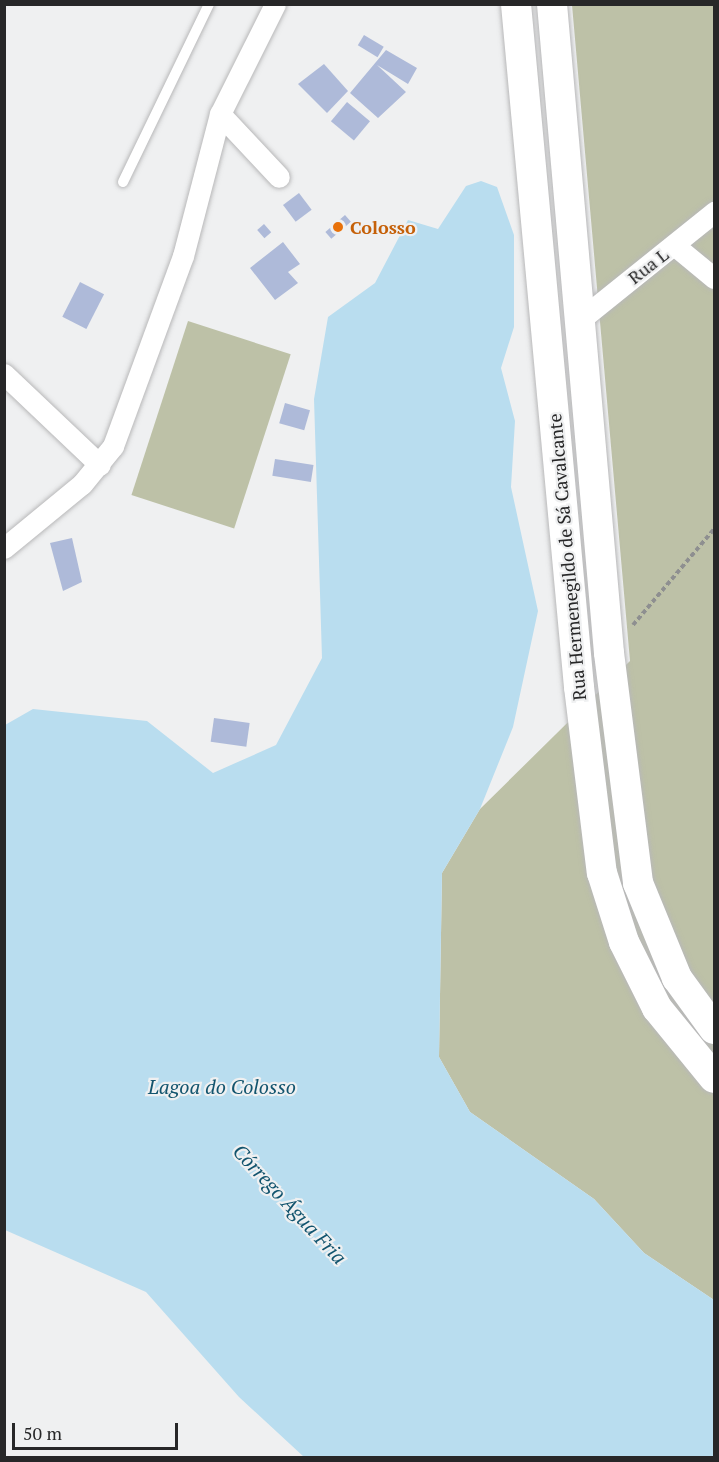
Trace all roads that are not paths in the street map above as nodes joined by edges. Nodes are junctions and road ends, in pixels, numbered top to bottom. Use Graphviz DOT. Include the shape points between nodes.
graph roads {
  1 [pos="210,4"];
  2 [pos="275,4"];
  3 [pos="516,4"];
  4 [pos="552,4"];
  5 [pos="220,114"];
  6 [pos="279,177"];
  7 [pos="123,182"];
  8 [pos="714,212"];
  9 [pos="674,245"];
  10 [pos="714,278"];
  11 [pos="580,320"];
  12 [pos="4,374"];
  13 [pos="100,465"];
  14 [pos="4,548"];
  15 [pos="714,1029"];
  16 [pos="714,1078"];
  1 -- 7 [label="lane"];
  2 -- 5 [label="street"];
  3 -- 16 [label="street, Rua Hermenegildo de Sá Cavalcante" via="578,676 602,873 624,942 657,1008"];
  4 -- 11 [label="street, Rua Hermenegildo de Sá Cavalcante"];
  5 -- 6 [label="street"];
  5 -- 13 [label="street" via="183,256 129,411"];
  8 -- 9 [label="street, Rua L"];
  9 -- 10 [label="street"];
  9 -- 11 [label="street, Rua L"];
  11 -- 15 [label="street, Rua Hermenegildo de Sá Cavalcante" via="609,653 638,883 677,978"];
  12 -- 13 [label="street"];
  13 -- 14 [label="street"];
}
